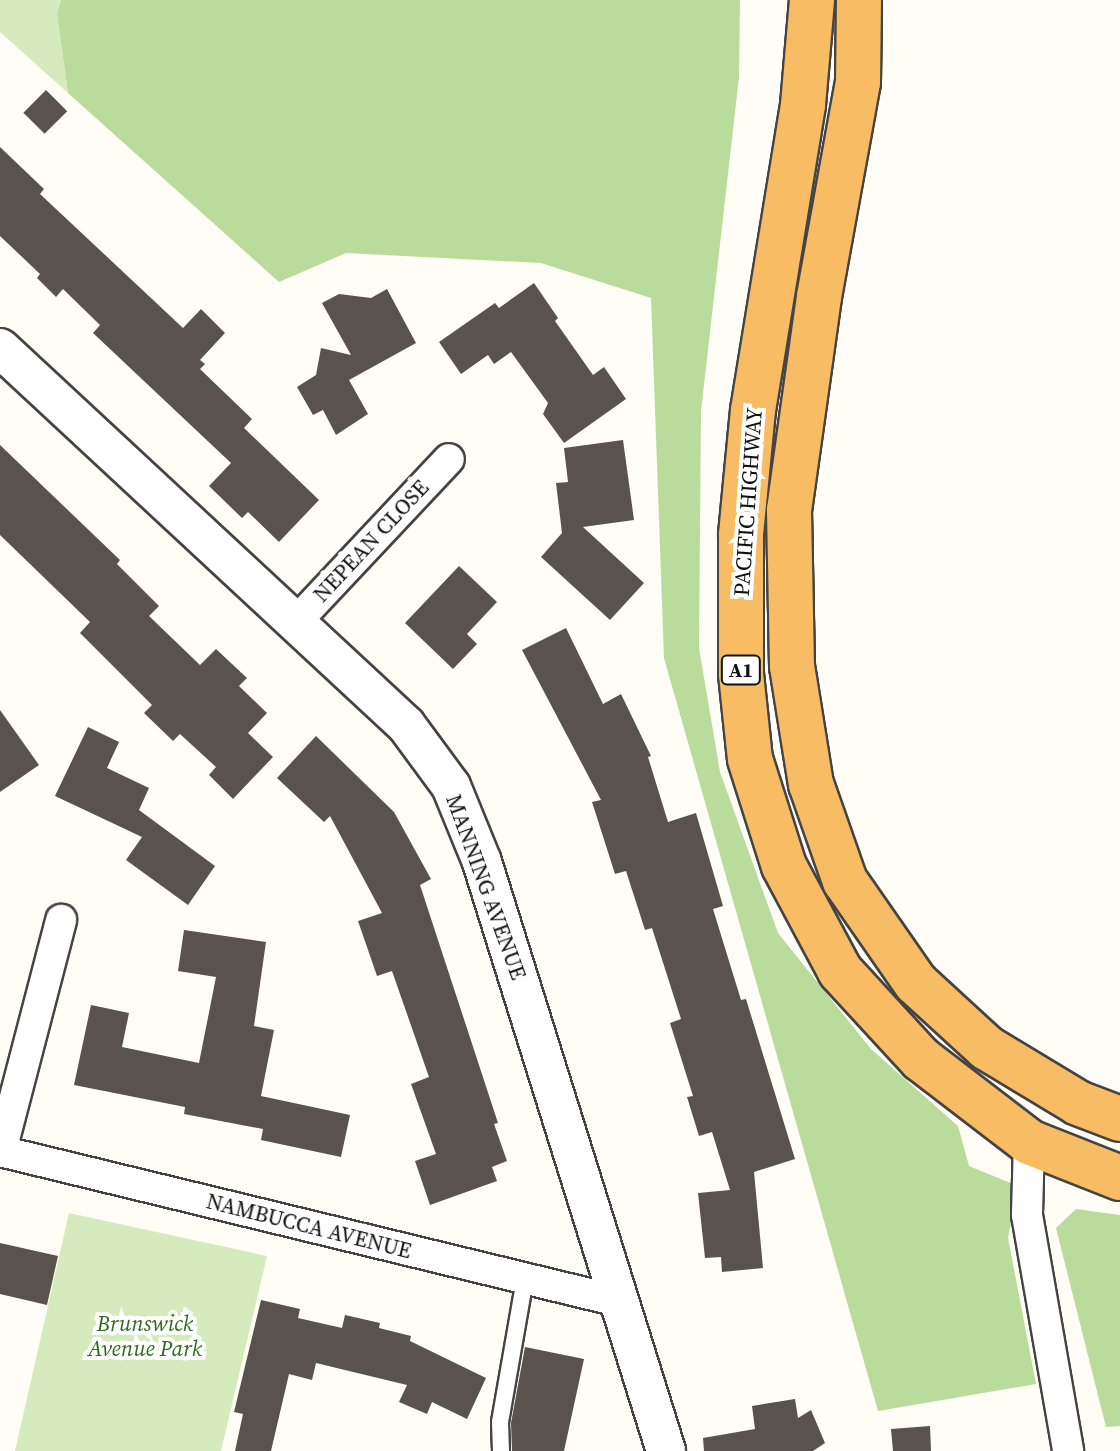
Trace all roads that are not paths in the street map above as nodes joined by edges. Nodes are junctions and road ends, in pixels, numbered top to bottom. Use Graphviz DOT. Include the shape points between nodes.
graph roads {
  1 [pos="812,0"];
  2 [pos="859,0"];
  3 [pos="0,348"];
  4 [pos="449,459"];
  5 [pos="294,624"];
  6 [pos="61,920"];
  7 [pos="1120,1119"];
  8 [pos="1029,1142"];
  9 [pos="0,1151"];
  10 [pos="1120,1178"];
  11 [pos="525,1279"];
  12 [pos="618,1301"];
  13 [pos="501,1451"];
  14 [pos="666,1451"];
  15 [pos="1068,1451"];
  1 -- 8 [label="highway, PACIFIC HIGHWAY / A1" via="803,105 753,410 741,535 741,674 750,759 784,866 840,971 921,1059"];
  2 -- 7 [label="highway, PACIFIC HIGHWAY / A1" via="858,82 819,297 789,510 792,666 811,784 845,881 916,983 987,1048 1078,1103"];
  3 -- 5 [label="street, MANNING AVENUE"];
  4 -- 5 [label="street, NEPEAN CLOSE"];
  5 -- 12 [label="street, MANNING AVENUE" via="406,725 451,786 487,877"];
  6 -- 9 [label="street"];
  8 -- 10 [label="highway, PACIFIC HIGHWAY / A1"];
  8 -- 15 [label="street" via="1027,1215"];
  9 -- 11 [label="street, NAMBUCCA AVENUE"];
  11 -- 12 [label="street, NAMBUCCA AVENUE"];
  11 -- 13 [label="lane" via="500,1422"];
  12 -- 14 [label="street, MANNING AVENUE"];
}
